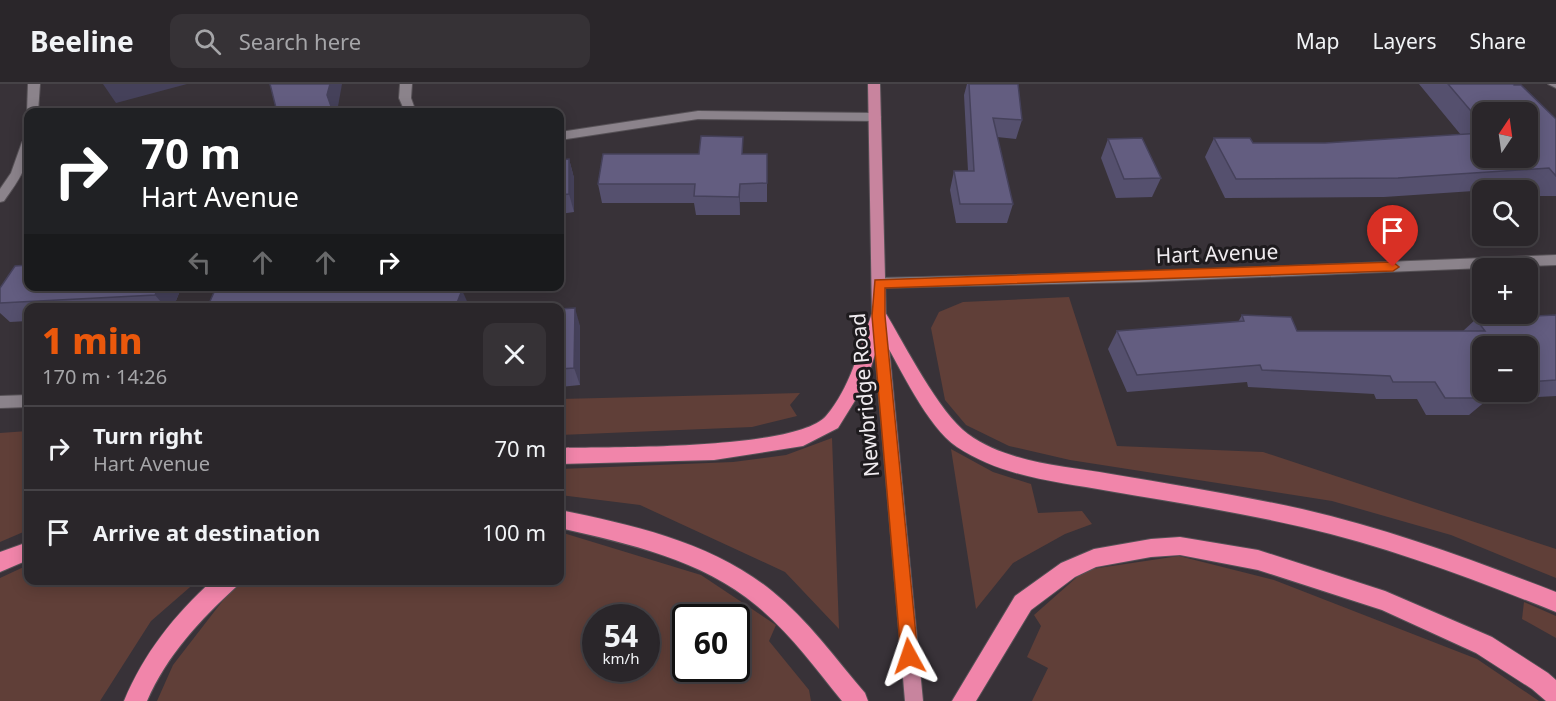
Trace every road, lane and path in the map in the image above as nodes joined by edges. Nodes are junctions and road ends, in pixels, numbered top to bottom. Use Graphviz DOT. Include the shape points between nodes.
graph roads {
  1 [pos="34,84"];
  2 [pos="406,84"];
  3 [pos="874,84"];
  4 [pos="33,108"];
  5 [pos="409,108"];
  6 [pos="875,117"];
  7 [pos="564,135"];
  8 [pos="24,154"];
  9 [pos="0,198"];
  10 [pos="1556,260"];
  11 [pos="879,284"];
  12 [pos="879,316"];
  13 [pos="24,401"];
  14 [pos="0,402"];
  15 [pos="564,456"];
  16 [pos="564,520"];
  17 [pos="24,553"];
  18 [pos="0,562"];
  19 [pos="223,585"];
  20 [pos="1556,602"];
  21 [pos="1556,695"];
  22 [pos="135,701"];
  23 [pos="857,701"];
  24 [pos="914,701"];
  25 [pos="963,701"];
  1 -- 4 [label="street"];
  2 -- 5 [label="street"];
  3 -- 6 [label="main road, Newbridge Road"];
  6 -- 7 [label="street" via="698,115"];
  6 -- 11 [label="main road, Newbridge Road"];
  8 -- 9 [label="street" via="17,174"];
  10 -- 11 [label="street, Hart Avenue"];
  11 -- 12 [label="main road, Newbridge Road"];
  12 -- 15 [label="highway" via="857,383 831,423 796,440 714,452"];
  12 -- 20 [label="highway" via="945,426 985,453 1033,468 1303,518 1445,558"];
  12 -- 24 [label="main road, Newbridge Road"];
  13 -- 14 [label="street"];
  16 -- 23 [label="highway" via="610,529 700,559 752,588 781,614"];
  17 -- 18 [label="highway"];
  19 -- 22 [label="highway" via="191,614 147,672"];
  21 -- 25 [label="highway" via="1484,645 1385,601 1258,560 1180,546 1094,558 1068,570 1023,603"];
}
